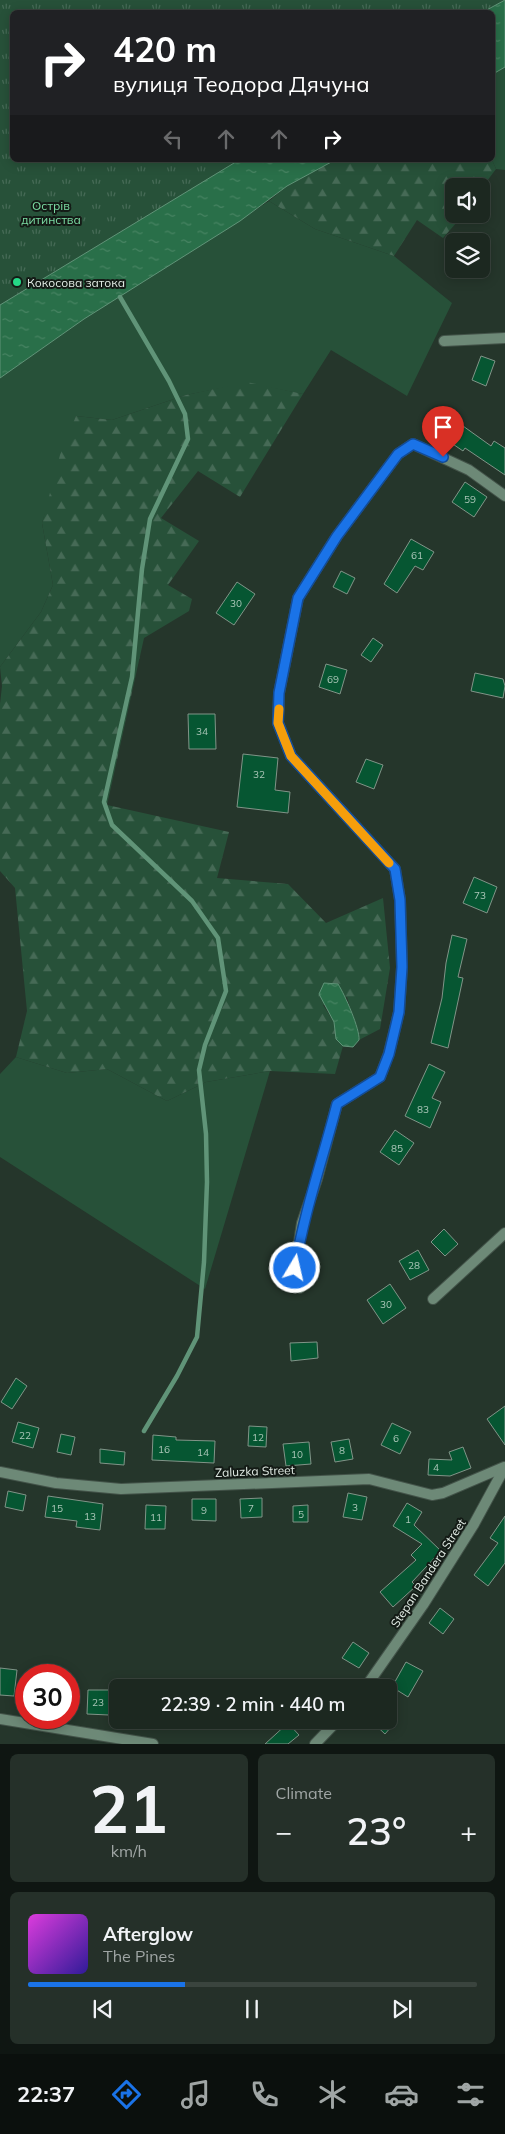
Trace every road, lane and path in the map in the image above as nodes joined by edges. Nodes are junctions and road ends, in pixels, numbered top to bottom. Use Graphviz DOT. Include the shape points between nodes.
graph roads {
  1 [pos="505,338"];
  2 [pos="444,341"];
  3 [pos="505,496"];
  4 [pos="505,1234"];
  5 [pos="300,1288"];
  6 [pos="433,1299"];
  7 [pos="505,1467"];
  8 [pos="0,1472"];
  9 [pos="372,1679"];
  10 [pos="0,1719"];
  11 [pos="329,1729"];
  12 [pos="153,1744"];
  13 [pos="315,1744"];
  1 -- 2 [label="street"];
  3 -- 5 [label="street" via="469,470 413,444 398,454 337,536 298,598 279,693 278,723 291,756 395,869 400,900 402,967 399,1012 380,1077 337,1104 318,1179 302,1223 295,1268"];
  4 -- 6 [label="street"];
  7 -- 8 [label="street, Zaluzka Street" via="432,1495 370,1479 121,1488 56,1483"];
  7 -- 9 [label="street, Stepan Bandera Street" via="444,1573"];
  10 -- 12 [label="street"];
  11 -- 13 [label="street"];
}
